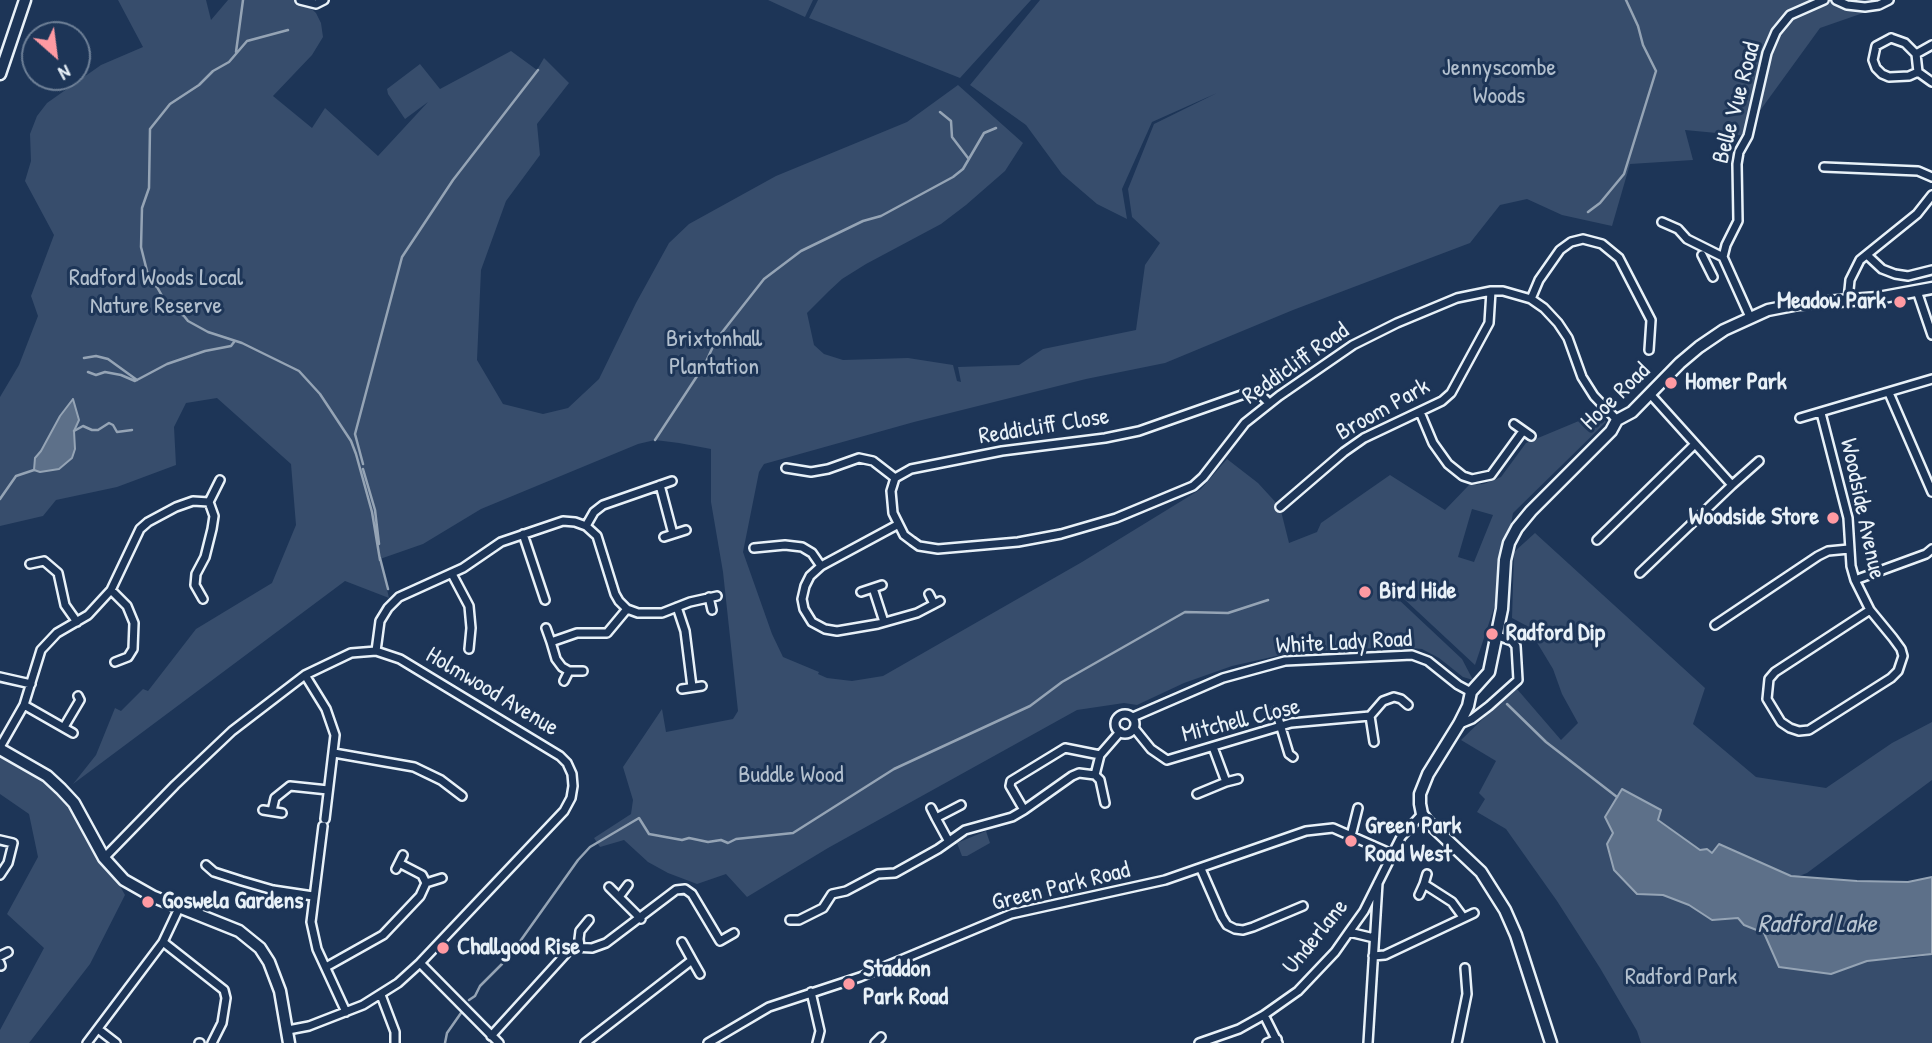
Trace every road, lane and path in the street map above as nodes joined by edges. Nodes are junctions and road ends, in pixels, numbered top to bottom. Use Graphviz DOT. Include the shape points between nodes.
graph roads {
  1 [pos="24,0"];
  2 [pos="300,0"];
  3 [pos="1824,0"];
  4 [pos="1836,0"];
  5 [pos="1889,0"];
  6 [pos="320,2"];
  7 [pos="1932,44"];
  8 [pos="1916,54"];
  9 [pos="1918,72"];
  10 [pos="0,74"];
  11 [pos="1932,82"];
  12 [pos="1824,167"];
  13 [pos="1932,177"];
  14 [pos="1932,195"];
  15 [pos="1662,222"];
  16 [pos="1702,255"];
  17 [pos="1867,255"];
  18 [pos="1723,257"];
  19 [pos="1707,265"];
  20 [pos="1932,270"];
  21 [pos="1713,277"];
  22 [pos="1932,288"];
  23 [pos="1491,291"];
  24 [pos="1917,291"];
  25 [pos="1531,299"];
  26 [pos="1848,300"];
  27 [pos="1750,317"];
  28 [pos="1932,335"];
  29 [pos="1647,343"];
  30 [pos="1932,379"];
  31 [pos="1889,393"];
  32 [pos="1650,394"];
  33 [pos="1269,404"];
  34 [pos="1420,412"];
  35 [pos="1821,413"];
  36 [pos="1800,418"];
  37 [pos="1617,420"];
  38 [pos="1514,424"];
  39 [pos="1523,431"];
  40 [pos="1531,436"];
  41 [pos="1695,444"];
  42 [pos="1759,461"];
  43 [pos="786,468"];
  44 [pos="895,478"];
  45 [pos="220,480"];
  46 [pos="671,481"];
  47 [pos="660,485"];
  48 [pos="1732,485"];
  49 [pos="1932,492"];
  50 [pos="209,502"];
  51 [pos="1280,507"];
  52 [pos="897,525"];
  53 [pos="586,526"];
  54 [pos="686,530"];
  55 [pos="523,534"];
  56 [pos="673,534"];
  57 [pos="664,537"];
  58 [pos="1597,540"];
  59 [pos="754,548"];
  60 [pos="1849,549"];
  61 [pos="1932,549"];
  62 [pos="30,564"];
  63 [pos="821,566"];
  64 [pos="1640,573"];
  65 [pos="452,574"];
  66 [pos="1855,580"];
  67 [pos="882,584"];
  68 [pos="873,588"];
  69 [pos="111,590"];
  70 [pos="861,592"];
  71 [pos="929,594"];
  72 [pos="534,596"];
  73 [pos="203,599"];
  74 [pos="677,607"];
  75 [pos="627,609"];
  76 [pos="712,610"];
  77 [pos="1870,610"];
  78 [pos="77,622"];
  79 [pos="884,622"];
  80 [pos="1714,625"];
  81 [pos="546,628"];
  82 [pos="1498,636"];
  83 [pos="471,640"];
  84 [pos="481,642"];
  85 [pos="551,642"];
  86 [pos="469,649"];
  87 [pos="376,651"];
  88 [pos="115,662"];
  89 [pos="569,671"];
  90 [pos="583,671"];
  91 [pos="305,675"];
  92 [pos="0,677"];
  93 [pos="564,681"];
  94 [pos="31,684"];
  95 [pos="702,686"];
  96 [pos="692,687"];
  97 [pos="682,689"];
  98 [pos="1471,692"];
  99 [pos="78,696"];
  100 [pos="24,705"];
  101 [pos="1408,705"];
  102 [pos="1276,710"];
  103 [pos="1370,716"];
  104 [pos="1133,717"];
  105 [pos="1459,724"];
  106 [pos="1280,726"];
  107 [pos="64,727"];
  108 [pos="1134,728"];
  109 [pos="1120,732"];
  110 [pos="73,733"];
  111 [pos="1374,742"];
  112 [pos="1213,747"];
  113 [pos="0,748"];
  114 [pos="334,753"];
  115 [pos="1100,755"];
  116 [pos="1293,757"];
  117 [pos="1095,775"];
  118 [pos="1237,779"];
  119 [pos="1226,782"];
  120 [pos="328,790"];
  121 [pos="1197,794"];
  122 [pos="462,796"];
  123 [pos="1105,803"];
  124 [pos="961,805"];
  125 [pos="931,808"];
  126 [pos="1358,808"];
  127 [pos="263,810"];
  128 [pos="1024,810"];
  129 [pos="272,811"];
  130 [pos="282,813"];
  131 [pos="1422,814"];
  132 [pos="936,818"];
  133 [pos="1351,836"];
  134 [pos="0,840"];
  135 [pos="948,841"];
  136 [pos="1392,854"];
  137 [pos="104,858"];
  138 [pos="399,862"];
  139 [pos="206,865"];
  140 [pos="1200,869"];
  141 [pos="1427,874"];
  142 [pos="0,875"];
  143 [pos="442,878"];
  144 [pos="426,883"];
  145 [pos="1378,883"];
  146 [pos="1424,884"];
  147 [pos="628,886"];
  148 [pos="609,887"];
  149 [pos="1419,895"];
  150 [pos="313,896"];
  151 [pos="619,897"];
  152 [pos="180,906"];
  153 [pos="1303,906"];
  154 [pos="1290,912"];
  155 [pos="1474,912"];
  156 [pos="1463,917"];
  157 [pos="641,919"];
  158 [pos="589,920"];
  159 [pos="790,920"];
  160 [pos="1294,920"];
  161 [pos="1349,932"];
  162 [pos="734,933"];
  163 [pos="1374,938"];
  164 [pos="163,942"];
  165 [pos="682,942"];
  166 [pos="580,947"];
  167 [pos="8,952"];
  168 [pos="1373,956"];
  169 [pos="0,957"];
  170 [pos="692,960"];
  171 [pos="420,963"];
  172 [pos="326,967"];
  173 [pos="1465,968"];
  174 [pos="700,974"];
  175 [pos="811,992"];
  176 [pos="381,995"];
  177 [pos="346,1013"];
  178 [pos="1264,1015"];
  179 [pos="98,1029"];
  180 [pos="288,1030"];
  181 [pos="491,1036"];
  182 [pos="1278,1041"];
  183 [pos="88,1043"];
  184 [pos="116,1043"];
  185 [pos="212,1043"];
  186 [pos="289,1043"];
  187 [pos="395,1043"];
  188 [pos="499,1043"];
  189 [pos="585,1043"];
  190 [pos="708,1043"];
  191 [pos="817,1043"];
  192 [pos="1199,1043"];
  193 [pos="1267,1043"];
  194 [pos="1368,1043"];
  195 [pos="1457,1043"];
  196 [pos="1551,1043"];
  1 -- 10 [label="street"];
  2 -- 6 [label="street"];
  3 -- 18 [label="street, Belle Vue Road" via="1790,15 1767,54 1748,136 1739,152 1738,221"];
  4 -- 5 [label="street" via="1864,7"];
  7 -- 8 [label="street"];
  8 -- 9 [label="street"];
  8 -- 9 [label="street" via="1891,37 1876,46 1873,60 1889,77"];
  9 -- 11 [label="street"];
  12 -- 13 [label="street" via="1918,172"];
  14 -- 17 [label="street" via="1917,214"];
  15 -- 18 [label="street"];
  16 -- 19 [label="street"];
  17 -- 20 [label="street" via="1882,270 1895,274"];
  17 -- 26 [label="street" via="1854,269"];
  18 -- 19 [label="street"];
  18 -- 27 [label="street"];
  19 -- 21 [label="street"];
  22 -- 24 [label="street, Hooe Road"];
  23 -- 25 [label="street, Reddicliff Road"];
  23 -- 33 [label="street, Reddicliff Road" via="1457,298 1374,334"];
  23 -- 34 [label="street, Broom Park" via="1489,323 1451,393"];
  24 -- 26 [label="street, Hooe Road"];
  24 -- 28 [label="street"];
  25 -- 29 [label="street" via="1560,250 1583,239 1602,244 1619,258 1651,320"];
  25 -- 37 [label="street, Reddicliff Road" via="1558,323 1582,377"];
  26 -- 27 [label="street, Hooe Road" via="1800,304"];
  27 -- 32 [label="street, Hooe Road" via="1699,347"];
  30 -- 31 [label="street"];
  31 -- 35 [label="street"];
  31 -- 49 [label="street"];
  32 -- 37 [label="street, Hooe Road"];
  32 -- 41 [label="street"];
  33 -- 44 [label="street, Reddicliff Close" via="1258,392 1250,392 1139,431 964,458 911,469"];
  33 -- 52 [label="street, Reddicliff Road" via="1245,423 1192,486 1116,518 1018,542 938,548 919,546"];
  34 -- 39 [label="street" via="1448,464 1472,480 1491,475"];
  34 -- 51 [label="street, Broom Park" via="1364,438 1288,495"];
  35 -- 36 [label="street"];
  35 -- 60 [label="street, Woodside Avenue" via="1848,518"];
  37 -- 82 [label="street, Hooe Road" via="1517,528 1505,560"];
  38 -- 39 [label="street"];
  39 -- 40 [label="street"];
  41 -- 48 [label="street"];
  41 -- 58 [label="street"];
  42 -- 48 [label="street"];
  43 -- 44 [label="street" via="811,472 859,458 873,461"];
  44 -- 52 [label="street" via="890,504"];
  45 -- 50 [label="street"];
  46 -- 47 [label="street"];
  47 -- 53 [label="street" via="603,505"];
  47 -- 56 [label="street"];
  48 -- 64 [label="street"];
  50 -- 69 [label="street" via="176,507 140,529"];
  50 -- 73 [label="street" via="214,512 212,529 195,585"];
  52 -- 63 [label="street"];
  53 -- 55 [label="street" via="563,522"];
  53 -- 75 [label="street" via="597,536 615,594"];
  54 -- 56 [label="street"];
  55 -- 65 [label="street" via="491,547"];
  55 -- 72 [label="street" via="544,597"];
  56 -- 57 [label="street"];
  59 -- 63 [label="street" via="802,548"];
  60 -- 66 [label="street, Woodside Avenue"];
  60 -- 80 [label="street" via="1818,555"];
  61 -- 66 [label="street"];
  62 -- 78 [label="street" via="44,561 58,573 65,605"];
  63 -- 79 [label="street" via="810,576 802,599 812,622 837,631"];
  65 -- 83 [label="street" via="469,606"];
  65 -- 87 [label="street" via="412,590 388,608 380,621"];
  66 -- 77 [label="street, Woodside Avenue"];
  67 -- 68 [label="street"];
  68 -- 70 [label="street"];
  68 -- 79 [label="street"];
  69 -- 78 [label="street"];
  69 -- 88 [label="street" via="127,606 134,623 133,649 128,657"];
  71 -- 79 [label="street" via="937,603"];
  74 -- 75 [label="street" via="648,614"];
  74 -- 76 [label="street" via="713,596"];
  74 -- 96 [label="street" via="683,620"];
  75 -- 85 [label="street" via="607,633 577,633"];
  77 -- 77 [label="street, Woodside Avenue" via="1901,649 1898,671 1809,730 1790,729 1767,699 1769,679"];
  78 -- 94 [label="street" via="57,633 41,650"];
  81 -- 85 [label="street"];
  82 -- 98 [label="street, Hooe Road" via="1489,672"];
  82 -- 105 [label="street" via="1516,646 1518,680 1472,719"];
  83 -- 84 [label="street"];
  83 -- 86 [label="street"];
  85 -- 89 [label="street" via="556,659"];
  87 -- 91 [label="street" via="351,653"];
  87 -- 171 [label="street, Holmwood Avenue" via="400,659 507,722 560,756 572,774 571,798 564,811"];
  89 -- 90 [label="street"];
  89 -- 93 [label="street"];
  91 -- 114 [label="street" via="333,724"];
  91 -- 137 [label="street" via="215,747"];
  92 -- 94 [label="street"];
  94 -- 100 [label="street"];
  95 -- 96 [label="street"];
  96 -- 97 [label="street"];
  98 -- 104 [label="street, White Lady Road" via="1412,655 1285,661 1223,678"];
  98 -- 105 [label="street, Hooe Road"];
  99 -- 107 [label="street"];
  100 -- 107 [label="street"];
  100 -- 113 [label="street"];
  101 -- 103 [label="street, Mitchell Close" via="1394,697 1383,701"];
  102 -- 106 [label="street"];
  103 -- 106 [label="street, Mitchell Close"];
  103 -- 111 [label="street"];
  104 -- 108 [label="street"];
  104 -- 109 [label="street, White Lady Road" via="1126,713 1118,716"];
  105 -- 131 [label="street, Hooe Road" via="1428,774 1420,794"];
  106 -- 112 [label="street, Mitchell Close"];
  106 -- 116 [label="street"];
  107 -- 110 [label="street"];
  108 -- 109 [label="street"];
  108 -- 112 [label="street, Mitchell Close" via="1167,760"];
  109 -- 115 [label="street, White Lady Road"];
  112 -- 119 [label="street"];
  113 -- 137 [label="street" via="61,789 74,803"];
  114 -- 120 [label="street"];
  114 -- 122 [label="street" via="414,767"];
  115 -- 117 [label="street"];
  115 -- 128 [label="street" via="1065,748 1011,781"];
  117 -- 123 [label="street"];
  117 -- 128 [label="street" via="1072,776"];
  118 -- 119 [label="street"];
  119 -- 121 [label="street"];
  120 -- 129 [label="street" via="290,786 275,798"];
  120 -- 150 [label="street" via="326,838"];
  124 -- 132 [label="street"];
  125 -- 132 [label="street"];
  126 -- 133 [label="street"];
  127 -- 129 [label="street"];
  128 -- 135 [label="street" via="965,830"];
  129 -- 130 [label="street"];
  131 -- 136 [label="street, Underlane" via="1409,825"];
  131 -- 196 [label="street" via="1481,872 1506,909"];
  132 -- 135 [label="street"];
  133 -- 136 [label="street, Green Park Road"];
  133 -- 140 [label="street, Green Park Road" via="1333,828 1307,831"];
  134 -- 142 [label="street" via="14,838"];
  135 -- 159 [label="street" via="895,873 878,874 832,894 823,908"];
  136 -- 145 [label="street, Underlane"];
  137 -- 152 [label="street" via="137,889"];
  138 -- 144 [label="street" via="422,875"];
  139 -- 150 [label="street" via="214,872 273,890"];
  140 -- 154 [label="street" via="1222,917 1235,929"];
  140 -- 175 [label="street, Green Park Road" via="1012,914 860,977"];
  141 -- 146 [label="street"];
  143 -- 144 [label="street"];
  144 -- 172 [label="street" via="411,908 383,936"];
  145 -- 161 [label="street, Underlane"];
  145 -- 163 [label="street"];
  146 -- 149 [label="street"];
  146 -- 156 [label="street" via="1452,902"];
  147 -- 151 [label="street"];
  148 -- 151 [label="street"];
  150 -- 172 [label="street" via="310,922"];
  151 -- 157 [label="street"];
  152 -- 164 [label="street"];
  152 -- 180 [label="street" via="239,931 260,948 276,976"];
  153 -- 154 [label="street"];
  154 -- 160 [label="street"];
  155 -- 156 [label="street"];
  156 -- 168 [label="street" via="1385,955"];
  157 -- 162 [label="street" via="676,890 685,889 720,941"];
  157 -- 166 [label="street" via="599,947"];
  158 -- 166 [label="street" via="580,931"];
  161 -- 163 [label="street"];
  161 -- 178 [label="street, Underlane" via="1298,991"];
  163 -- 168 [label="street"];
  164 -- 179 [label="street"];
  164 -- 185 [label="street" via="224,990 222,1023"];
  165 -- 170 [label="street"];
  166 -- 181 [label="street" via="565,954"];
  167 -- 169 [label="street"];
  168 -- 194 [label="street"];
  170 -- 174 [label="street"];
  170 -- 189 [label="street"];
  171 -- 176 [label="street, Holmwood Avenue"];
  171 -- 181 [label="street"];
  172 -- 177 [label="street"];
  173 -- 195 [label="street" via="1467,994"];
  175 -- 190 [label="street, Green Park Road" via="756,1013"];
  175 -- 191 [label="street" via="820,1031"];
  176 -- 177 [label="street, Holmwood Avenue"];
  176 -- 187 [label="street"];
  177 -- 180 [label="street, Holmwood Avenue"];
  178 -- 182 [label="street"];
  178 -- 192 [label="street, Underlane"];
  179 -- 183 [label="street"];
  179 -- 184 [label="street"];
  180 -- 186 [label="street"];
  181 -- 188 [label="street"];
  182 -- 193 [label="street"];
}
